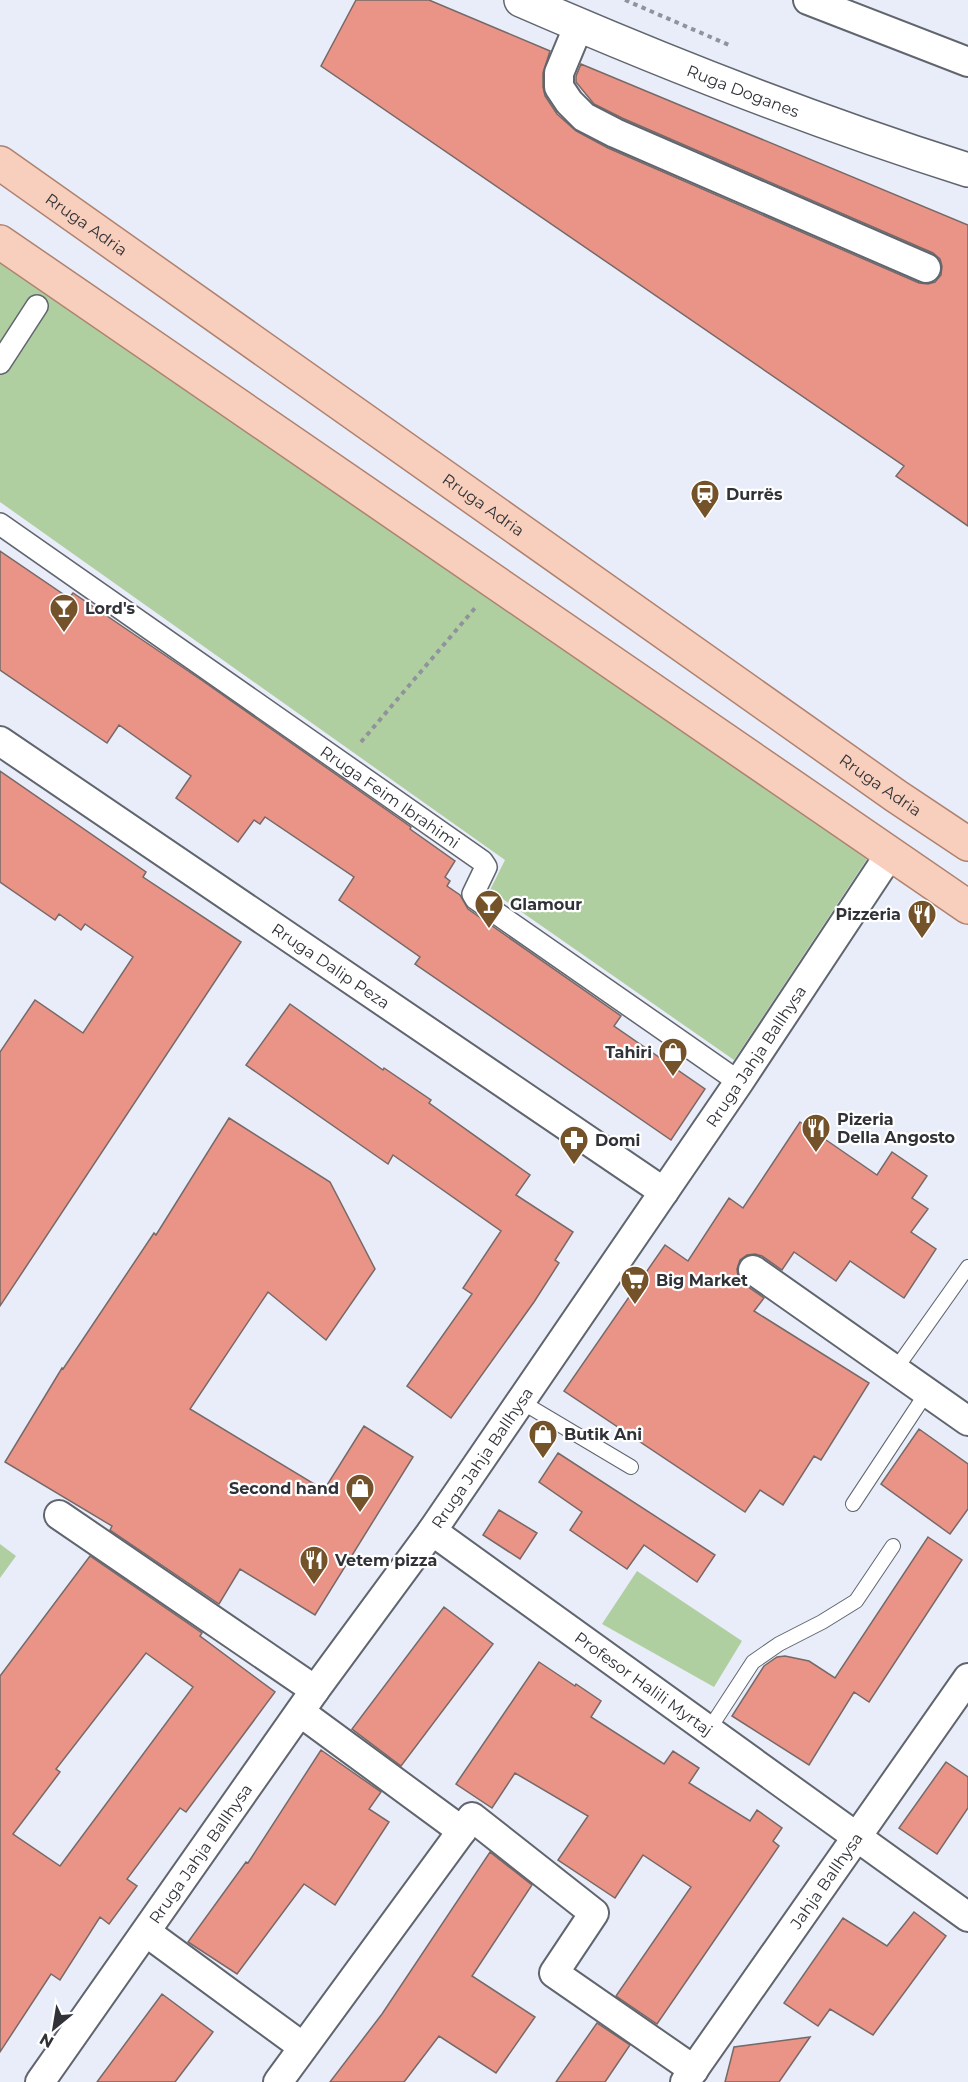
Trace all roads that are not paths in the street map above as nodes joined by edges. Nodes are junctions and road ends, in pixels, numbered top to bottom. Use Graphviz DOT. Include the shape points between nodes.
graph roads {
  1 [pos="521,0"];
  2 [pos="808,0"];
  3 [pos="579,25"];
  4 [pos="968,62"];
  5 [pos="0,163"];
  6 [pos="968,170"];
  7 [pos="0,242"];
  8 [pos="926,268"];
  9 [pos="37,306"];
  10 [pos="0,363"];
  11 [pos="0,524"];
  12 [pos="0,741"];
  13 [pos="968,844"];
  14 [pos="890,854"];
  15 [pos="968,907"];
  16 [pos="740,1082"];
  17 [pos="664,1192"];
  18 [pos="968,1267"];
  19 [pos="753,1270"];
  20 [pos="895,1370"];
  21 [pos="927,1392"];
  22 [pos="520,1401"];
  23 [pos="968,1421"];
  24 [pos="631,1467"];
  25 [pos="853,1504"];
  26 [pos="59,1515"];
  27 [pos="432,1531"];
  28 [pos="893,1546"];
  29 [pos="968,1678"];
  30 [pos="307,1701"];
  31 [pos="708,1731"];
  32 [pos="462,1830"];
  33 [pos="856,1838"];
  34 [pos="968,1917"];
  35 [pos="146,1932"];
  36 [pos="303,2047"];
  37 [pos="690,2076"];
  38 [pos="40,2082"];
  39 [pos="278,2082"];
  1 -- 3 [label="main road, Ruga Doganes"];
  2 -- 4 [label="street"];
  3 -- 6 [label="main road, Ruga Doganes" via="784,108"];
  3 -- 8 [label="street" via="559,73 559,87 584,117"];
  5 -- 13 [label="main road, Rruga Adria"];
  7 -- 14 [label="main road"];
  9 -- 10 [label="street"];
  11 -- 16 [label="street, Rruga Feim Ibrahimi" via="482,861 486,867 473,894 476,899"];
  12 -- 17 [label="street, Rruga Dalip Peza"];
  14 -- 15 [label="main road"];
  14 -- 16 [label="street, Rruga Jahja Ballhysa"];
  16 -- 17 [label="street, Rruga Jahja Ballhysa"];
  17 -- 22 [label="street, Rruga Jahja Ballhysa"];
  18 -- 20 [label="lane"];
  19 -- 20 [label="street"];
  20 -- 21 [label="street"];
  21 -- 23 [label="street"];
  21 -- 25 [label="lane"];
  22 -- 24 [label="lane"];
  22 -- 27 [label="street, Rruga Jahja Ballhysa"];
  26 -- 30 [label="street"];
  27 -- 30 [label="street, Rruga Jahja Ballhysa"];
  27 -- 31 [label="street, Profesor Halili Myrtaj"];
  28 -- 31 [label="lane" via="856,1601 753,1662"];
  29 -- 33 [label="street, Jahja Ballhysa"];
  30 -- 32 [label="street"];
  30 -- 35 [label="street, Rruga Jahja Ballhysa"];
  31 -- 33 [label="street, Profesor Halili Myrtaj"];
  32 -- 36 [label="street"];
  32 -- 37 [label="street" via="472,1817 594,1913 554,1973"];
  33 -- 34 [label="street, Profesor Halili Myrtaj"];
  33 -- 37 [label="street, Jahja Ballhysa"];
  35 -- 36 [label="street"];
  35 -- 38 [label="street, Rruga Jahja Ballhysa"];
  36 -- 39 [label="street"];
}
